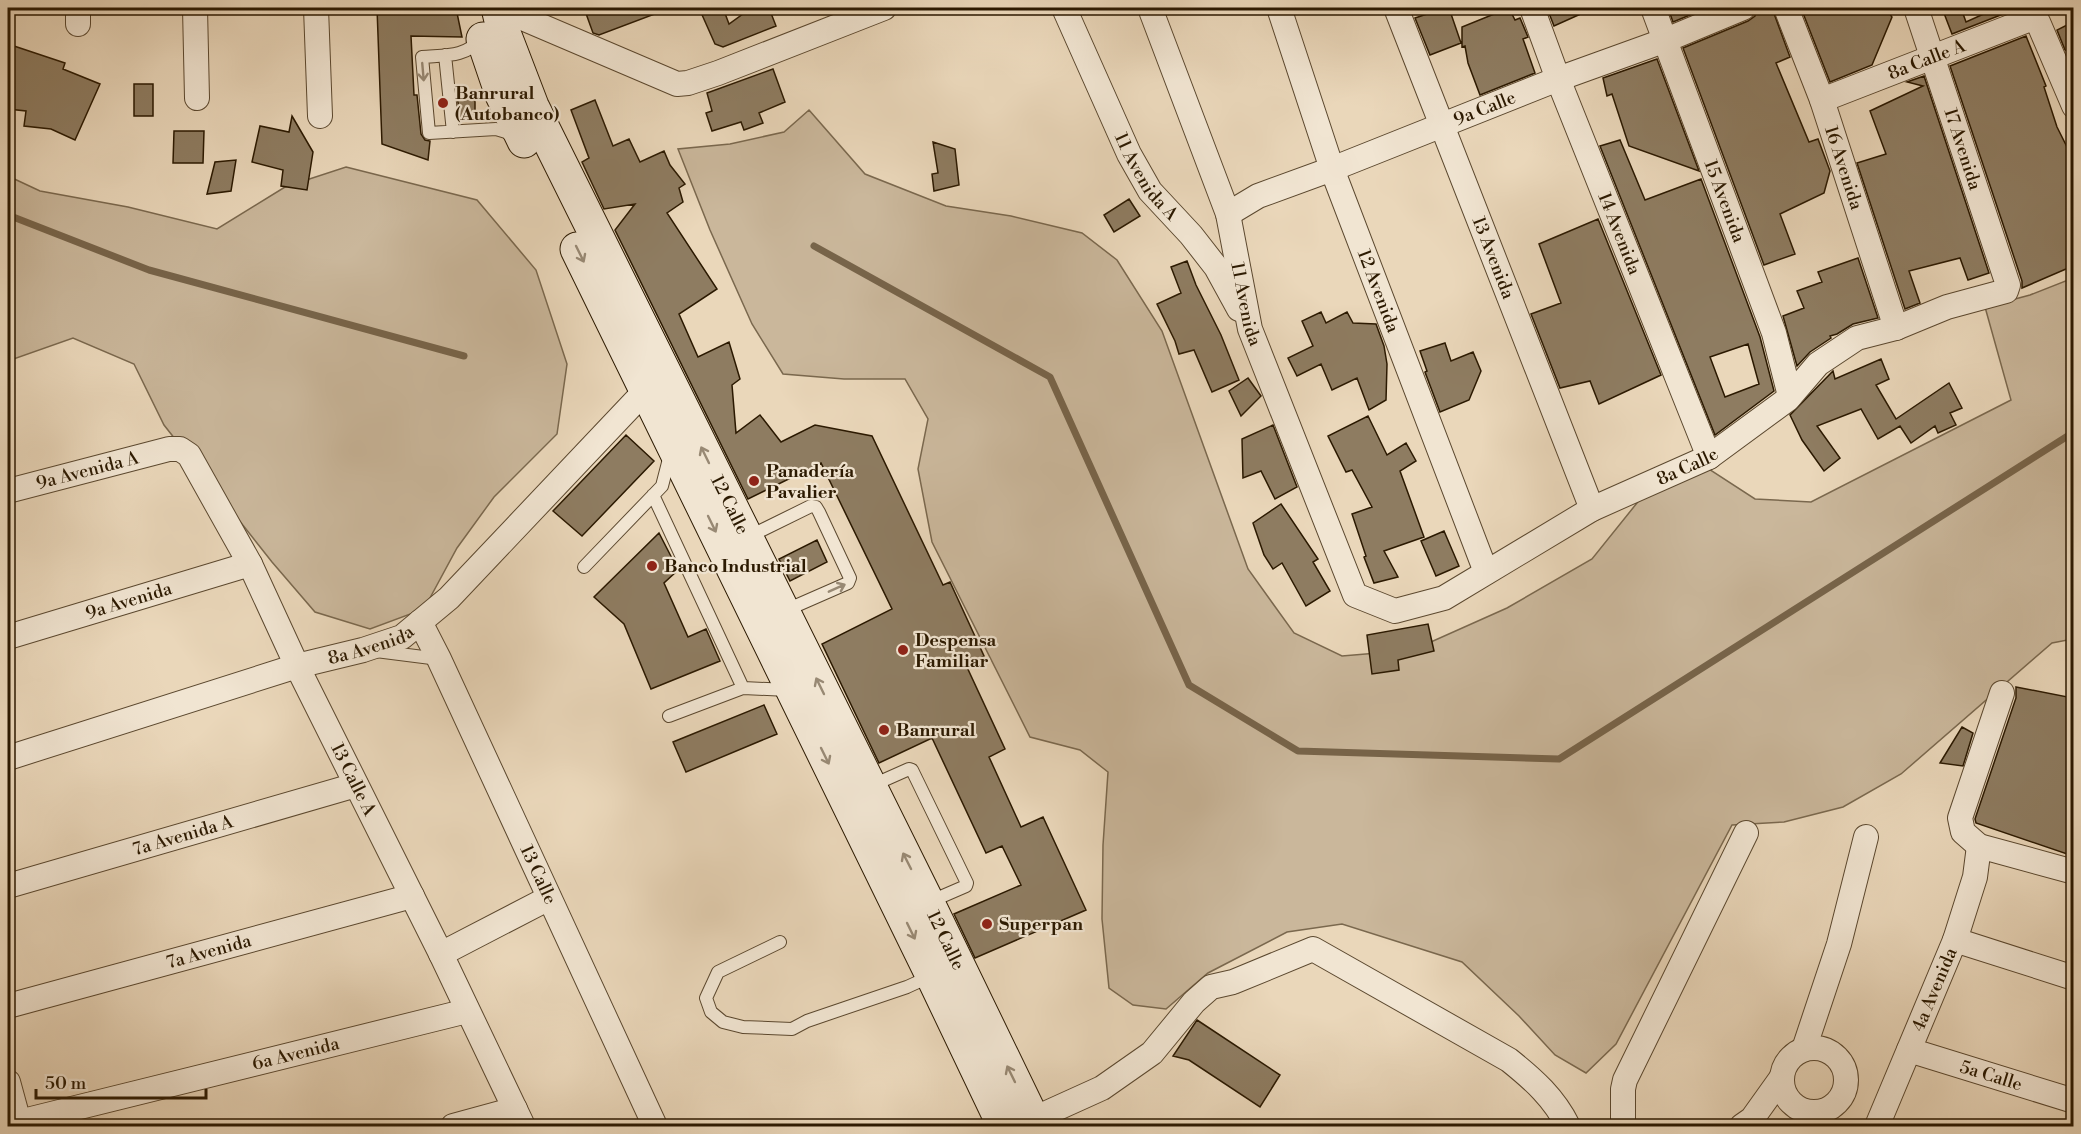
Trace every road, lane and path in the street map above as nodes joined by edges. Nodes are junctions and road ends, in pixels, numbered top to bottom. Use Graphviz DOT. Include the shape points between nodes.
graph roads {
  1 [pos="195,8"];
  2 [pos="316,8"];
  3 [pos="884,8"];
  4 [pos="1064,8"];
  5 [pos="1150,8"];
  6 [pos="1280,8"];
  7 [pos="1396,8"];
  8 [pos="1532,8"];
  9 [pos="1653,8"];
  10 [pos="1743,8"];
  11 [pos="1786,8"];
  12 [pos="1916,8"];
  13 [pos="489,17"];
  14 [pos="1666,40"];
  15 [pos="445,55"];
  16 [pos="1934,57"];
  17 [pos="1558,79"];
  18 [pos="197,98"];
  19 [pos="1822,100"];
  20 [pos="2073,106"];
  21 [pos="320,116"];
  22 [pos="1443,125"];
  23 [pos="453,132"];
  24 [pos="528,149"];
  25 [pos="1332,169"];
  26 [pos="1228,214"];
  27 [pos="2006,291"];
  28 [pos="1896,328"];
  29 [pos="1250,329"];
  30 [pos="646,390"];
  31 [pos="1790,396"];
  32 [pos="673,445"];
  33 [pos="169,449"];
  34 [pos="1709,457"];
  35 [pos="8,491"];
  36 [pos="652,495"];
  37 [pos="1592,509"];
  38 [pos="746,537"];
  39 [pos="250,564"];
  40 [pos="584,567"];
  41 [pos="1486,572"];
  42 [pos="1355,595"];
  43 [pos="783,612"];
  44 [pos="420,622"];
  45 [pos="8,637"];
  46 [pos="363,650"];
  47 [pos="439,659"];
  48 [pos="297,666"];
  49 [pos="743,688"];
  50 [pos="793,690"];
  51 [pos="2002,693"];
  52 [pos="669,716"];
  53 [pos="8,758"];
  54 [pos="356,785"];
  55 [pos="870,787"];
  56 [pos="1746,833"];
  57 [pos="1866,837"];
  58 [pos="1979,846"];
  59 [pos="2073,872"];
  60 [pos="8,886"];
  61 [pos="412,896"];
  62 [pos="549,898"];
  63 [pos="928,903"];
  64 [pos="1955,940"];
  65 [pos="780,942"];
  66 [pos="441,954"];
  67 [pos="932,975"];
  68 [pos="2073,978"];
  69 [pos="8,1006"];
  70 [pos="468,1011"];
  71 [pos="1804,1049"];
  72 [pos="1909,1050"];
  73 [pos="1782,1077"];
  74 [pos="8,1082"];
  75 [pos="2073,1101"];
  76 [pos="1836,1103"];
  77 [pos="519,1118"];
  78 [pos="20,1124"];
  79 [pos="1023,1125"];
  80 [pos="453,1126"];
  81 [pos="655,1126"];
  82 [pos="1568,1126"];
  83 [pos="1623,1126"];
  84 [pos="1742,1126"];
  85 [pos="1819,1126"];
  86 [pos="1877,1126"];
  1 -- 18 [label="street"];
  2 -- 21 [label="street"];
  3 -- 13 [label="street" via="677,84 520,17"];
  4 -- 29 [label="street, 11 Avenida A" via="1129,154 1150,191 1216,267"];
  5 -- 26 [label="street, 11 Avenida"];
  6 -- 25 [label="street, 12 Avenida"];
  7 -- 22 [label="street, 13 Avenida"];
  8 -- 17 [label="street, 14 Avenida"];
  9 -- 14 [label="street, 15 Avenida"];
  10 -- 14 [label="street, 9a Calle"];
  11 -- 19 [label="street, 16 Avenida"];
  12 -- 16 [label="street, 17 Avenida"];
  13 -- 15 [label="lane" via="472,49"];
  13 -- 24 [label="main road, 12 Calle" via="502,95"];
  38 -- 13 [label="main road, 12 Calle, one-way"];
  14 -- 17 [label="street, 9a Calle"];
  14 -- 31 [label="street, 15 Avenida" via="1774,333"];
  15 -- 23 [label="lane"];
  15 -- 23 [label="lane, one-way" via="422,57 429,133"];
  16 -- 19 [label="street, 8a Calle A"];
  16 -- 20 [label="street, 8a Calle A" via="2033,18"];
  16 -- 27 [label="street, 17 Avenida" via="2008,285"];
  17 -- 22 [label="street, 9a Calle"];
  17 -- 34 [label="street, 14 Avenida"];
  19 -- 28 [label="street, 16 Avenida"];
  22 -- 25 [label="street, 9a Calle"];
  22 -- 37 [label="street, 13 Avenida"];
  23 -- 24 [label="lane" via="499,130"];
  24 -- 30 [label="main road, 12 Calle, one-way"];
  25 -- 26 [label="street, 9a Calle" via="1258,196"];
  25 -- 41 [label="street, 12 Avenida"];
  26 -- 29 [label="street, 11 Avenida"];
  27 -- 28 [label="street, 8a Calle"];
  28 -- 31 [label="street, 8a Calle" via="1857,338 1837,350 1818,364"];
  29 -- 42 [label="street, 11 Avenida"];
  30 -- 32 [label="main road, 12 Calle"];
  30 -- 44 [label="street, 8a Avenida" via="449,598"];
  31 -- 34 [label="street, 8a Calle"];
  32 -- 36 [label="lane" via="662,486"];
  32 -- 50 [label="main road, 12 Calle, one-way"];
  33 -- 35 [label="street, 9a Avenida A"];
  33 -- 39 [label="street, 13 Calle A" via="180,449 189,455"];
  34 -- 37 [label="street, 8a Calle"];
  36 -- 40 [label="lane"];
  36 -- 49 [label="lane"];
  37 -- 41 [label="street, 8a Calle"];
  38 -- 43 [label="main road, 12 Calle"];
  43 -- 38 [label="lane, one-way" via="848,583 850,578 819,512 812,506"];
  39 -- 45 [label="street, 9a Avenida"];
  39 -- 48 [label="street, 13 Calle A"];
  41 -- 42 [label="street, 8a Calle" via="1444,598 1395,611"];
  55 -- 43 [label="main road, 12 Calle, one-way"];
  44 -- 46 [label="street, 8a Avenida" via="402,637"];
  44 -- 47 [label="street, 13 Calle"];
  46 -- 47 [label="lane"];
  46 -- 48 [label="street, 8a Avenida"];
  47 -- 62 [label="street, 13 Calle"];
  48 -- 53 [label="street, 8a Avenida"];
  48 -- 54 [label="street, 13 Calle A"];
  49 -- 50 [label="lane"];
  49 -- 52 [label="lane"];
  50 -- 67 [label="main road, 12 Calle, one-way"];
  51 -- 58 [label="street" via="1960,818 1963,832"];
  54 -- 60 [label="street, 7a Avenida A"];
  54 -- 61 [label="street, 13 Calle A"];
  63 -- 55 [label="main road, 12 Calle, one-way"];
  55 -- 63 [label="lane" via="912,770 968,883"];
  56 -- 83 [label="street" via="1625,1080"];
  57 -- 71 [label="street" via="1839,944"];
  58 -- 59 [label="street"];
  58 -- 64 [label="street, 4a Avenida" via="1975,877"];
  61 -- 66 [label="street, 13 Calle A"];
  61 -- 69 [label="street, 7a Avenida"];
  62 -- 66 [label="street"];
  62 -- 81 [label="street, 13 Calle"];
  79 -- 63 [label="main road, 12 Calle, one-way"];
  64 -- 68 [label="street"];
  64 -- 72 [label="street, 4a Avenida"];
  65 -- 67 [label="lane" via="718,972 706,998 711,1012 723,1022 743,1027 792,1029"];
  66 -- 70 [label="street, 13 Calle A"];
  67 -- 79 [label="main road, 12 Calle"];
  70 -- 77 [label="street, 13 Calle A"];
  70 -- 78 [label="street, 6a Avenida"];
  71 -- 73 [label="street" via="1789,1060"];
  71 -- 76 [label="street" via="1824,1048 1839,1059 1846,1087"];
  72 -- 75 [label="street, 5a Calle"];
  72 -- 86 [label="street, 4a Avenida"];
  73 -- 76 [label="street" via="1786,1095 1804,1111 1821,1111"];
  73 -- 84 [label="street" via="1752,1119"];
  74 -- 78 [label="street"];
  76 -- 85 [label="street"];
  77 -- 80 [label="street"];
  79 -- 82 [label="street" via="1102,1088 1152,1053 1211,987 1313,949 1509,1060 1546,1092"];
}
